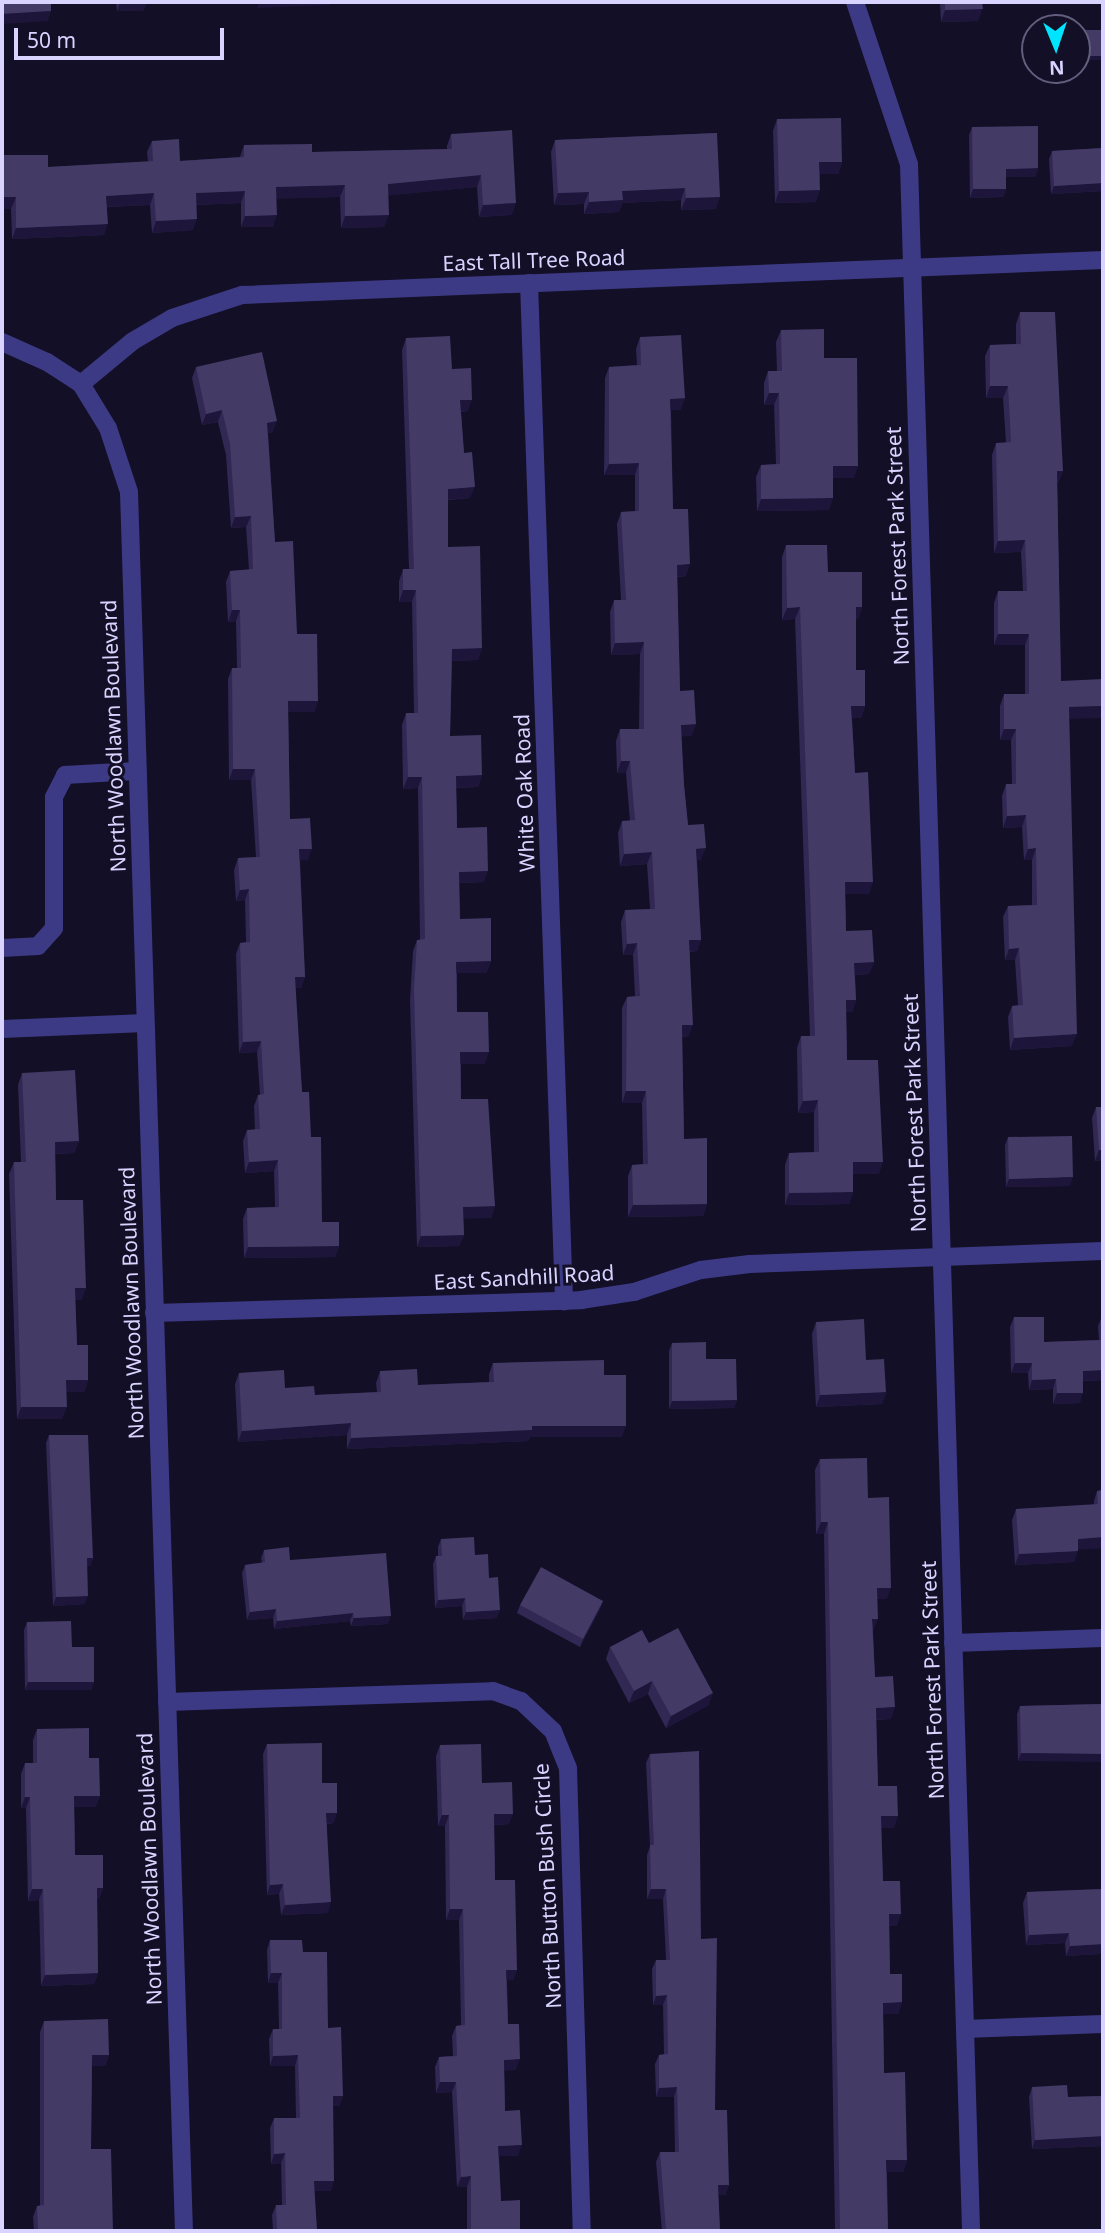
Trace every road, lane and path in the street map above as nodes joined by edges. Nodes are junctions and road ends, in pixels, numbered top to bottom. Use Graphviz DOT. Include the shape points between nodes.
graph roads {
  1 [pos="855,2"];
  2 [pos="1103,260"];
  3 [pos="911,268"];
  4 [pos="530,283"];
  5 [pos="2,342"];
  6 [pos="81,384"];
  7 [pos="136,771"];
  8 [pos="2,948"];
  9 [pos="145,1023"];
  10 [pos="2,1029"];
  11 [pos="1103,1251"];
  12 [pos="942,1257"];
  13 [pos="564,1301"];
  14 [pos="154,1313"];
  15 [pos="1103,1638"];
  16 [pos="953,1643"];
  17 [pos="167,1702"];
  18 [pos="1103,2024"];
  19 [pos="965,2029"];
  20 [pos="184,2231"];
  21 [pos="582,2231"];
  22 [pos="971,2231"];
  1 -- 3 [label="street, North Forest Park Street" via="909,164"];
  2 -- 3 [label="street, East Tall Tree Road"];
  3 -- 4 [label="street, East Tall Tree Road"];
  3 -- 12 [label="street, North Forest Park Street"];
  4 -- 6 [label="street, East Tall Tree Road" via="242,295 172,318 133,341"];
  4 -- 13 [label="street, White Oak Road"];
  5 -- 6 [label="street"];
  6 -- 7 [label="street, North Woodlawn Boulevard" via="108,428 129,492"];
  7 -- 8 [label="street" via="65,775 54,797 54,928 38,946"];
  7 -- 9 [label="street, North Woodlawn Boulevard"];
  9 -- 10 [label="street"];
  9 -- 14 [label="street, North Woodlawn Boulevard"];
  11 -- 12 [label="street, East Sandhill Road"];
  12 -- 13 [label="street, East Sandhill Road" via="750,1264 701,1270 605,1298"];
  12 -- 16 [label="street, North Forest Park Street"];
  13 -- 14 [label="street, East Sandhill Road"];
  14 -- 17 [label="street, North Woodlawn Boulevard"];
  15 -- 16 [label="street"];
  16 -- 19 [label="street, North Forest Park Street"];
  17 -- 20 [label="street, North Woodlawn Boulevard"];
  17 -- 21 [label="street, North Button Bush Circle" via="493,1691 521,1701 553,1731 568,1768"];
  18 -- 19 [label="street"];
  19 -- 22 [label="street, North Forest Park Street"];
}
